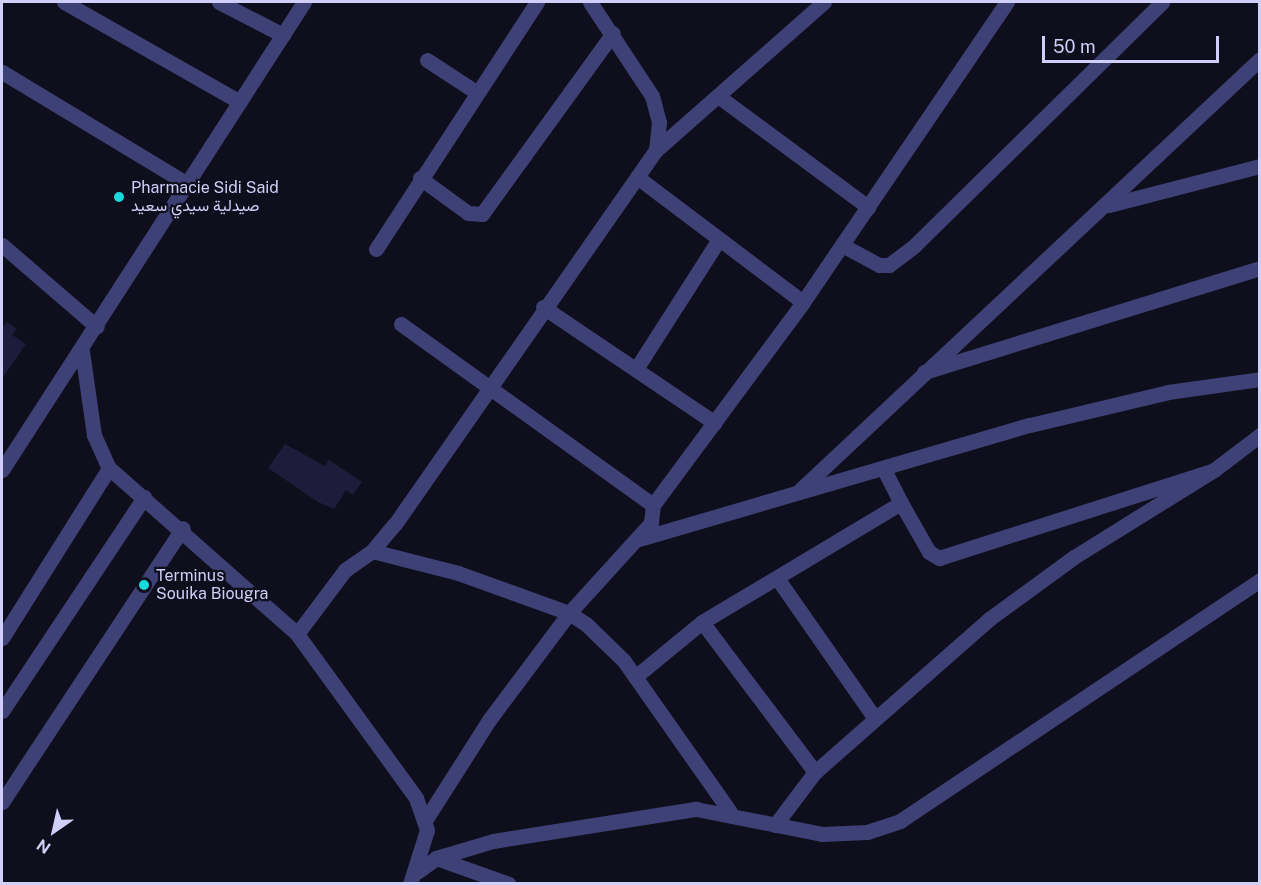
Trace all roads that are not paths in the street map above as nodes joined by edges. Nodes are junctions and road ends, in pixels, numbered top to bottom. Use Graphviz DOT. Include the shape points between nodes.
graph roads {
  1 [pos="64,2"];
  2 [pos="219,2"];
  3 [pos="304,2"];
  4 [pos="537,2"];
  5 [pos="590,2"];
  6 [pos="824,2"];
  7 [pos="1005,2"];
  8 [pos="1162,2"];
  9 [pos="613,33"];
  10 [pos="283,35"];
  11 [pos="1260,59"];
  12 [pos="427,60"];
  13 [pos="2,72"];
  14 [pos="476,92"];
  15 [pos="718,96"];
  16 [pos="240,102"];
  17 [pos="656,150"];
  18 [pos="1260,166"];
  19 [pos="637,177"];
  20 [pos="420,178"];
  21 [pos="186,183"];
  22 [pos="1106,206"];
  23 [pos="868,207"];
  24 [pos="718,241"];
  25 [pos="2,245"];
  26 [pos="842,245"];
  27 [pos="376,249"];
  28 [pos="1260,267"];
  29 [pos="803,302"];
  30 [pos="543,307"];
  31 [pos="401,324"];
  32 [pos="97,327"];
  33 [pos="82,351"];
  34 [pos="636,369"];
  35 [pos="918,374"];
  36 [pos="1260,378"];
  37 [pos="488,389"];
  38 [pos="715,423"];
  39 [pos="1260,435"];
  40 [pos="109,468"];
  41 [pos="883,468"];
  42 [pos="2,470"];
  43 [pos="1214,470"];
  44 [pos="799,490"];
  45 [pos="144,497"];
  46 [pos="901,503"];
  47 [pos="653,505"];
  48 [pos="183,528"];
  49 [pos="639,539"];
  50 [pos="372,551"];
  51 [pos="777,578"];
  52 [pos="1260,580"];
  53 [pos="569,613"];
  54 [pos="702,622"];
  55 [pos="297,634"];
  56 [pos="2,638"];
  57 [pos="635,677"];
  58 [pos="2,711"];
  59 [pos="874,717"];
  60 [pos="815,772"];
  61 [pos="6,782"];
  62 [pos="2,802"];
  63 [pos="730,812"];
  64 [pos="426,819"];
  65 [pos="775,825"];
  66 [pos="436,858"];
  67 [pos="413,878"];
  68 [pos="509,884"];
  1 -- 16 [label="street"];
  2 -- 10 [label="street"];
  3 -- 10 [label="street"];
  4 -- 14 [label="street"];
  5 -- 9 [label="street"];
  6 -- 15 [label="street"];
  7 -- 23 [label="street"];
  8 -- 26 [label="street" via="914,246 889,265 879,265"];
  9 -- 17 [label="street" via="652,96 658,122"];
  9 -- 20 [label="street" via="482,214 468,213"];
  10 -- 16 [label="street"];
  11 -- 22 [label="street"];
  12 -- 14 [label="street"];
  13 -- 21 [label="street"];
  14 -- 20 [label="street"];
  15 -- 17 [label="street"];
  15 -- 23 [label="street"];
  16 -- 21 [label="street"];
  17 -- 19 [label="street"];
  18 -- 22 [label="street"];
  19 -- 24 [label="street"];
  19 -- 30 [label="street"];
  20 -- 27 [label="street"];
  21 -- 32 [label="street"];
  22 -- 35 [label="street"];
  23 -- 26 [label="street"];
  24 -- 29 [label="street"];
  24 -- 34 [label="street"];
  25 -- 32 [label="street"];
  26 -- 29 [label="street"];
  28 -- 35 [label="street"];
  29 -- 38 [label="street"];
  30 -- 34 [label="street"];
  30 -- 37 [label="street"];
  31 -- 37 [label="street"];
  32 -- 33 [label="street"];
  33 -- 40 [label="street" via="94,435"];
  33 -- 42 [label="street"];
  34 -- 38 [label="street"];
  35 -- 44 [label="street"];
  36 -- 41 [label="street" via="1133,400"];
  37 -- 47 [label="street"];
  37 -- 50 [label="street"];
  38 -- 47 [label="street"];
  39 -- 43 [label="street"];
  40 -- 45 [label="street"];
  40 -- 56 [label="street"];
  41 -- 44 [label="street"];
  41 -- 46 [label="street"];
  43 -- 46 [label="street" via="939,558 929,552"];
  43 -- 59 [label="street" via="1027,591"];
  44 -- 49 [label="street"];
  45 -- 48 [label="street"];
  45 -- 58 [label="street"];
  46 -- 51 [label="street"];
  47 -- 49 [label="street" via="651,523"];
  48 -- 55 [label="street"];
  48 -- 61 [label="street"];
  49 -- 53 [label="street"];
  50 -- 53 [label="street" via="458,573"];
  50 -- 55 [label="street" via="345,570"];
  51 -- 54 [label="street"];
  51 -- 59 [label="street"];
  52 -- 65 [label="street" via="900,821 867,832 822,834"];
  53 -- 57 [label="street" via="602,637"];
  53 -- 64 [label="street" via="489,720"];
  54 -- 57 [label="street"];
  54 -- 60 [label="street"];
  55 -- 64 [label="street" via="403,777"];
  57 -- 63 [label="street"];
  59 -- 60 [label="street"];
  60 -- 65 [label="street"];
  61 -- 62 [label="street"];
  63 -- 65 [label="street"];
  63 -- 66 [label="street" via="660,814 494,841"];
  64 -- 67 [label="street"];
  66 -- 67 [label="street"];
  66 -- 68 [label="street"];
}
